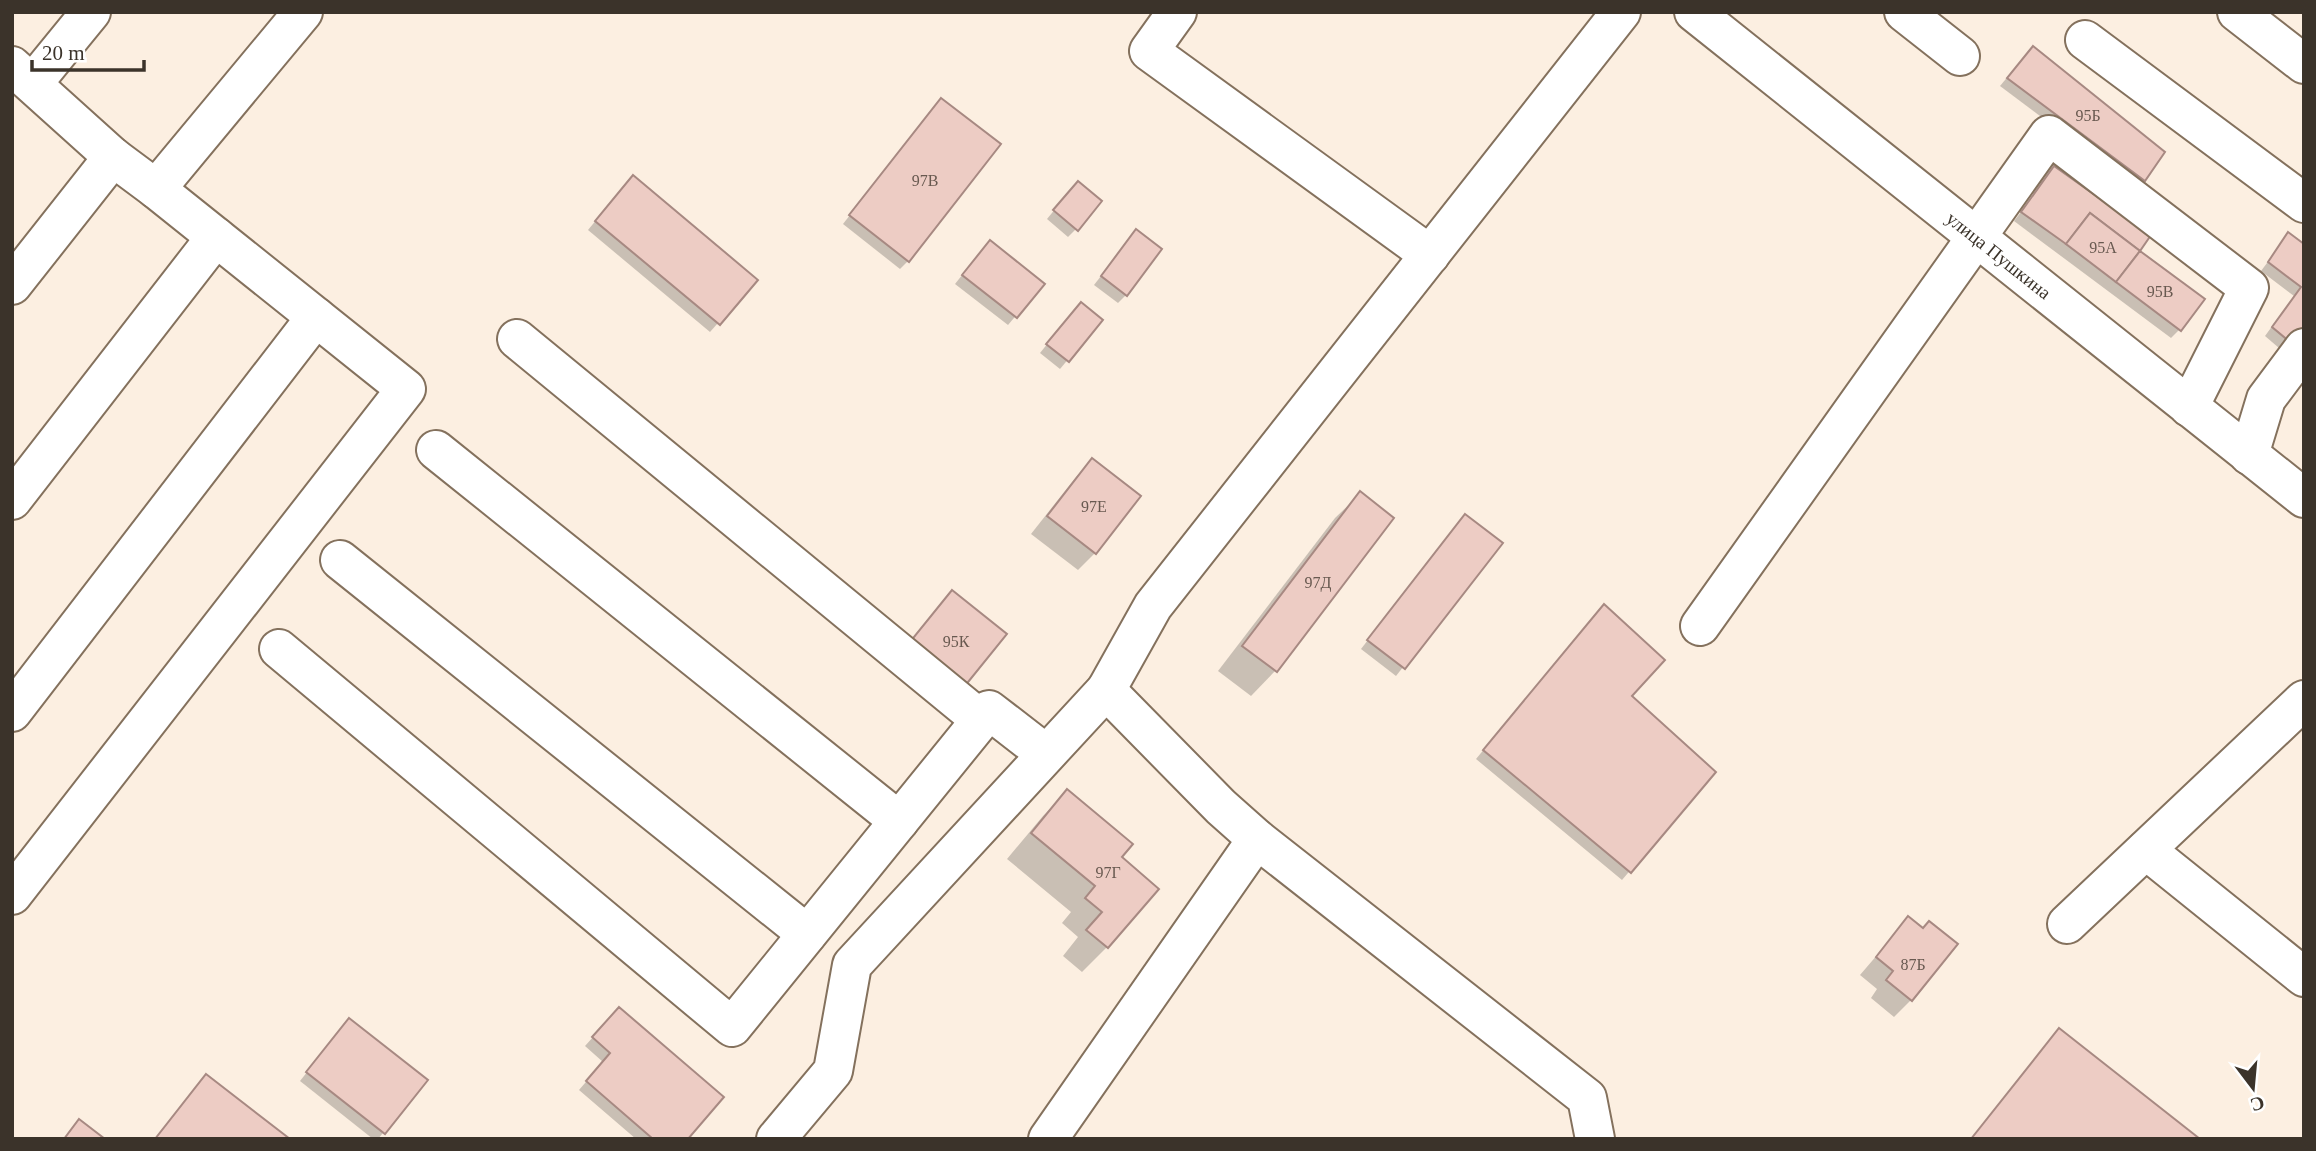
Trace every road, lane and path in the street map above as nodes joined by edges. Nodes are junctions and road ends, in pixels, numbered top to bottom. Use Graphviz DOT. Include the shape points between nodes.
graph roads {
  1 [pos="91,12"];
  2 [pos="303,12"];
  3 [pos="1177,12"];
  4 [pos="1621,12"];
  5 [pos="1694,12"];
  6 [pos="1904,12"];
  7 [pos="2237,12"];
  8 [pos="2085,40"];
  9 [pos="1960,56"];
  10 [pos="2304,64"];
  11 [pos="22,75"];
  12 [pos="113,157"];
  13 [pos="156,188"];
  14 [pos="2304,203"];
  15 [pos="1978,236"];
  16 [pos="216,237"];
  17 [pos="1430,256"];
  18 [pos="12,285"];
  19 [pos="316,317"];
  20 [pos="517,339"];
  21 [pos="2304,348"];
  22 [pos="2189,407"];
  23 [pos="436,450"];
  24 [pos="2249,455"];
  25 [pos="2304,498"];
  26 [pos="12,500"];
  27 [pos="340,560"];
  28 [pos="1700,626"];
  29 [pos="279,649"];
  30 [pos="1106,690"];
  31 [pos="2304,700"];
  32 [pos="12,712"];
  33 [pos="981,720"];
  34 [pos="1046,754"];
  35 [pos="899,821"];
  36 [pos="1257,839"];
  37 [pos="2146,850"];
  38 [pos="12,895"];
  39 [pos="2067,924"];
  40 [pos="807,934"];
  41 [pos="2304,977"];
  42 [pos="776,1139"];
  43 [pos="1048,1139"];
  44 [pos="1595,1139"];
  1 -- 11 [label="main road"];
  2 -- 13 [label="main road"];
  3 -- 17 [label="main road" via="1149,51"];
  4 -- 17 [label="main road"];
  5 -- 15 [label="main road, улица Пушкина"];
  6 -- 9 [label="main road"];
  7 -- 10 [label="main road"];
  8 -- 14 [label="main road"];
  11 -- 12 [label="main road"];
  12 -- 13 [label="main road"];
  12 -- 18 [label="main road"];
  13 -- 16 [label="main road"];
  15 -- 22 [label="main road, улица Пушкина"];
  15 -- 22 [label="main road" via="2049,135 2249,288"];
  15 -- 28 [label="main road"];
  16 -- 19 [label="main road"];
  16 -- 26 [label="main road"];
  17 -- 30 [label="main road" via="1153,607"];
  19 -- 32 [label="main road"];
  19 -- 38 [label="main road" via="406,389"];
  20 -- 33 [label="main road"];
  21 -- 24 [label="main road" via="2266,399"];
  22 -- 24 [label="main road, улица Пушкина"];
  23 -- 35 [label="main road"];
  24 -- 25 [label="main road, улица Пушкина"];
  27 -- 40 [label="main road"];
  29 -- 40 [label="main road" via="732,1027"];
  30 -- 34 [label="main road"];
  30 -- 36 [label="main road"];
  31 -- 37 [label="main road"];
  33 -- 34 [label="main road" via="989,710"];
  33 -- 35 [label="main road"];
  34 -- 42 [label="main road" via="852,965 833,1071"];
  35 -- 40 [label="main road"];
  36 -- 43 [label="main road"];
  36 -- 44 [label="main road" via="1587,1098"];
  37 -- 39 [label="main road"];
  37 -- 41 [label="main road"];
}
